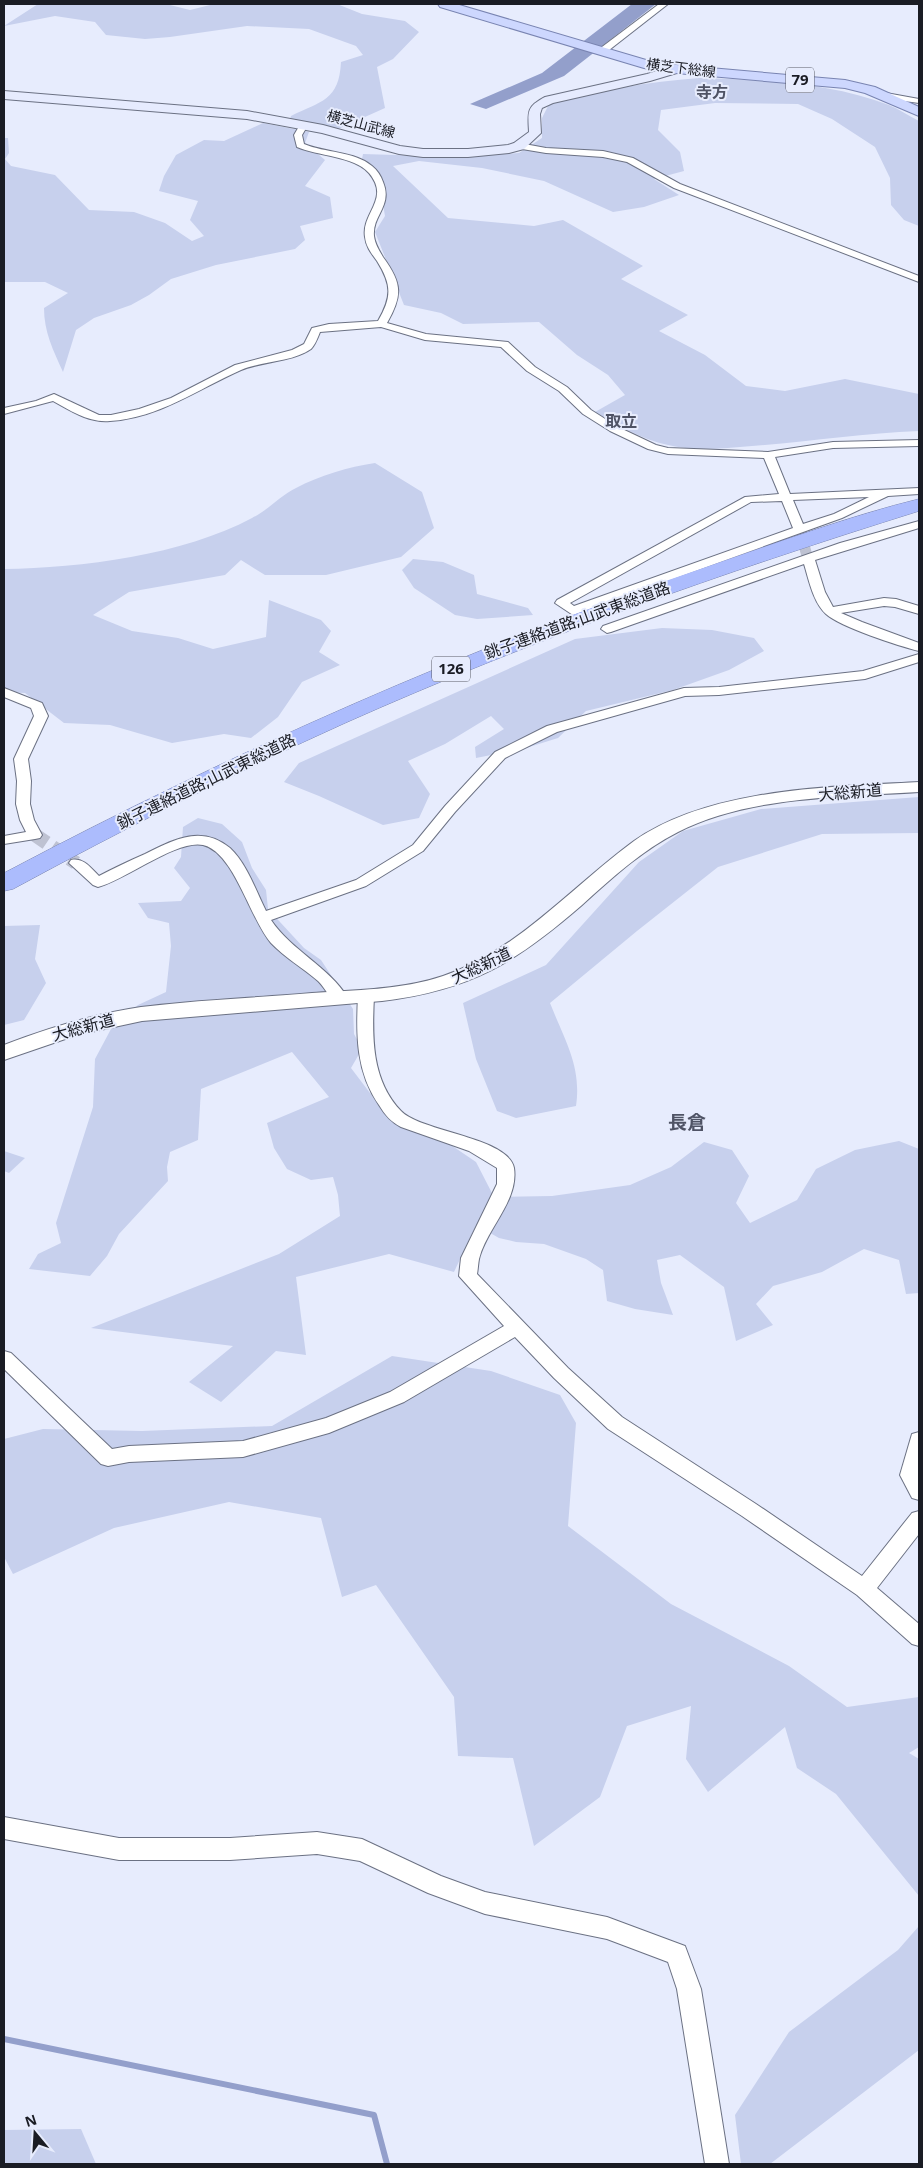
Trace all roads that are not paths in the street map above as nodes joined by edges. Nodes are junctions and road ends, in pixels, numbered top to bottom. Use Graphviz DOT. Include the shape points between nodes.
graph roads {
  1 [pos="444,4"];
  2 [pos="664,4"];
  3 [pos="601,52"];
  4 [pos="676,69"];
  5 [pos="4,95"];
  6 [pos="886,96"];
  7 [pos="919,101"];
  8 [pos="919,112"];
  9 [pos="304,125"];
  10 [pos="519,146"];
  11 [pos="919,279"];
  12 [pos="381,324"];
  13 [pos="4,411"];
  14 [pos="919,444"];
  15 [pos="768,455"];
  16 [pos="919,491"];
  17 [pos="884,494"];
  18 [pos="786,497"];
  19 [pos="919,505"];
  20 [pos="919,524"];
  21 [pos="799,528"];
  22 [pos="808,559"];
  23 [pos="830,610"];
  24 [pos="919,610"];
  25 [pos="607,629"];
  26 [pos="919,647"];
  27 [pos="919,658"];
  28 [pos="4,692"];
  29 [pos="919,787"];
  30 [pos="4,840"];
  31 [pos="76,863"];
  32 [pos="4,883"];
  33 [pos="262,918"];
  34 [pos="366,996"];
  35 [pos="340,998"];
  36 [pos="4,1053"];
  37 [pos="517,1327"];
  38 [pos="4,1358"];
  39 [pos="919,1440"];
  40 [pos="919,1492"];
  41 [pos="919,1519"];
  42 [pos="864,1589"];
  43 [pos="919,1637"];
  44 [pos="4,1828"];
  45 [pos="717,2164"];
  1 -- 3 [label="main road, 横芝下総線 / 79"];
  2 -- 3 [label="street"];
  3 -- 4 [label="main road, 横芝下総線 / 79"];
  4 -- 6 [label="main road, 横芝下総線 / 79" via="845,84"];
  4 -- 10 [label="main road" via="549,100 537,106 535,133"];
  5 -- 9 [label="main road, 横芝山武線" via="212,110"];
  6 -- 7 [label="street"];
  6 -- 8 [label="main road, 横芝下総線 / 79"];
  9 -- 10 [label="main road, 横芝山武線" via="399,150 423,153 492,151"];
  9 -- 12 [label="street" via="298,135 300,145 353,160 368,168 380,187 381,202 368,233 371,248 391,275 395,298"];
  10 -- 11 [label="street" via="533,150 598,153 628,160 645,166 677,186"];
  12 -- 13 [label="street" via="316,330 308,346 296,352 239,367 175,400 142,412 98,418 54,396"];
  12 -- 15 [label="street" via="424,337 504,344 532,369 563,389 587,412 652,447 692,454"];
  14 -- 15 [label="street" via="833,445"];
  15 -- 18 [label="street"];
  16 -- 17 [label="street"];
  17 -- 18 [label="street"];
  17 -- 21 [label="street" via="838,516"];
  18 -- 21 [label="street"];
  18 -- 21 [label="street" via="749,499 561,603 573,611"];
  19 -- 32 [label="highway, 銚子連絡道路;山武東総道路 / 126" via="651,592 476,658 268,749"];
  20 -- 22 [label="street"];
  22 -- 23 [label="street"];
  22 -- 25 [label="street"];
  23 -- 24 [label="street" via="884,602"];
  23 -- 26 [label="street" via="853,623"];
  27 -- 33 [label="street" via="865,675 684,692 552,729 500,755 418,848 361,883"];
  28 -- 30 [label="street" via="37,706 41,716 21,759 23,804 35,835"];
  29 -- 34 [label="street, 大総新道" via="770,800 692,818 646,843 518,948 484,967 449,982"];
  31 -- 33 [label="street" via="98,882 182,841 204,840 225,852 240,872"];
  33 -- 35 [label="street" via="276,939 325,979"];
  34 -- 35 [label="street, 大総新道"];
  34 -- 37 [label="street" via="366,1059 378,1095 398,1118 475,1145 506,1166 506,1184 470,1258 468,1276"];
  35 -- 36 [label="street, 大総新道" via="104,1020"];
  37 -- 38 [label="street" via="398,1397 329,1425 244,1449 130,1454 108,1458"];
  37 -- 42 [label="street" via="615,1423"];
  39 -- 40 [label="street" via="910,1475"];
  41 -- 42 [label="street"];
  42 -- 43 [label="street"];
  44 -- 45 [label="street" via="119,1849 230,1849 317,1843 362,1850 436,1885 485,1903 607,1928 677,1954 689,1989"];
}
